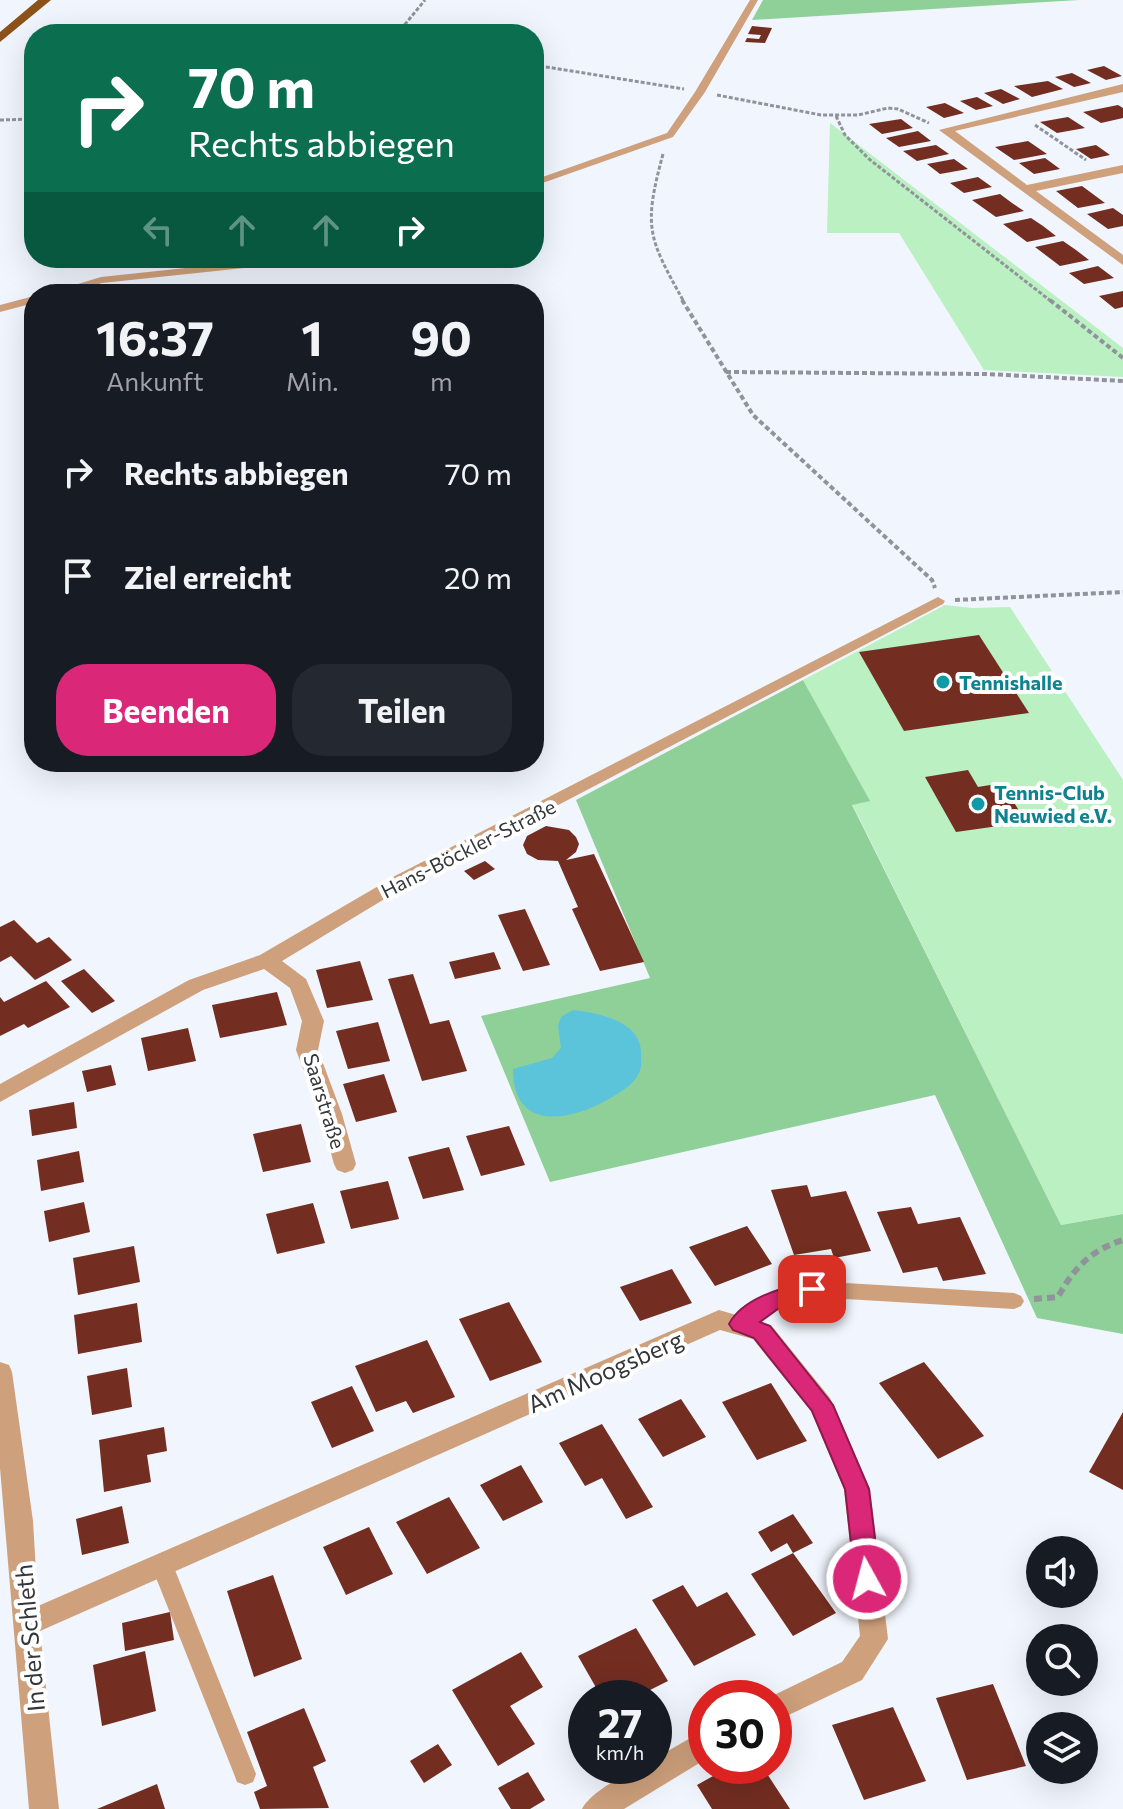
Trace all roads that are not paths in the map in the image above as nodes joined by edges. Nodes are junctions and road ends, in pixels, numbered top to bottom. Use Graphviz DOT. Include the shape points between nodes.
graph roads {
  1 [pos="34,0"];
  2 [pos="45,0"];
  3 [pos="754,0"];
  4 [pos="0,30"];
  5 [pos="0,38"];
  6 [pos="1123,88"];
  7 [pos="1123,169"];
  8 [pos="544,179"];
  9 [pos="1025,189"];
  10 [pos="1123,261"];
  11 [pos="215,268"];
  12 [pos="87,284"];
  13 [pos="24,302"];
  14 [pos="0,309"];
  15 [pos="938,601"];
  16 [pos="399,881"];
  17 [pos="267,960"];
  18 [pos="0,1094"];
  19 [pos="345,1164"];
  20 [pos="1014,1301"];
  21 [pos="740,1324"];
  22 [pos="0,1372"];
  23 [pos="162,1565"];
  24 [pos="26,1624"];
  25 [pos="792,1700"];
  26 [pos="688,1754"];
  27 [pos="245,1774"];
  28 [pos="44,1809"];
  29 [pos="597,1809"];
  1 -- 4 [label="highway"];
  2 -- 5 [label="highway"];
  3 -- 8 [label="lane" via="670,135"];
  6 -- 9 [label="street" via="945,130"];
  7 -- 9 [label="street"];
  9 -- 10 [label="street"];
  11 -- 12 [label="lane"];
  13 -- 14 [label="lane"];
  15 -- 16 [label="lane, Hans-Böckler-Straße"];
  16 -- 17 [label="street, Hans-Böckler-Straße"];
  17 -- 18 [label="street, Hans-Böckler-Straße" via="196,985"];
  17 -- 19 [label="street, Saarstraße" via="299,984 313,1021 307,1050"];
  20 -- 21 [label="lane" via="812,1289 775,1299"];
  21 -- 23 [label="street, Am Moogsberg" via="719,1320"];
  21 -- 25 [label="street" via="762,1332 821,1405 857,1489 874,1639 852,1671"];
  22 -- 24 [label="street, In der Schleth" via="20,1521"];
  23 -- 24 [label="street, Am Moogsberg"];
  23 -- 27 [label="lane"];
  24 -- 28 [label="street, In der Schleth"];
  26 -- 29 [label="street"];
}
